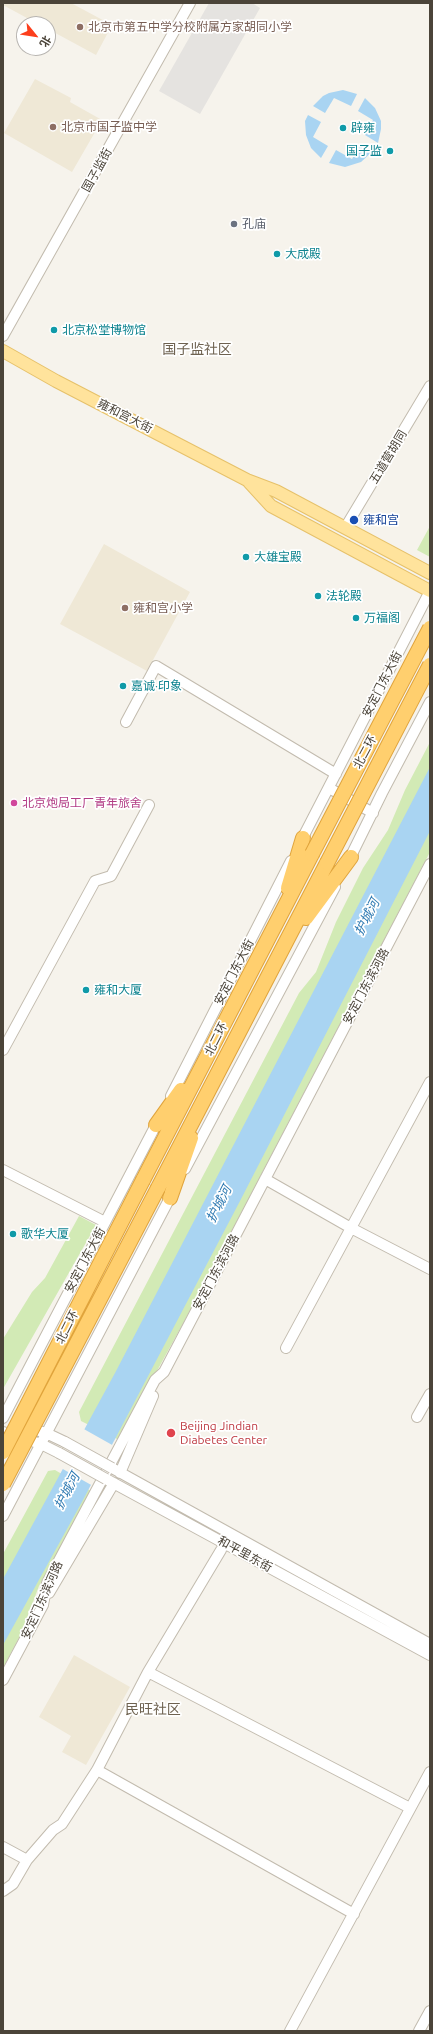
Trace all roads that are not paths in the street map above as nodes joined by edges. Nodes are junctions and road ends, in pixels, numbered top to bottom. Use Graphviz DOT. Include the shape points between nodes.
graph roads {
  1 [pos="190,3"];
  2 [pos="3,336"];
  3 [pos="3,351"];
  4 [pos="430,386"];
  5 [pos="247,480"];
  6 [pos="345,528"];
  7 [pos="430,573"];
  8 [pos="430,591"];
  9 [pos="430,628"];
  10 [pos="430,665"];
  11 [pos="430,702"];
  12 [pos="126,722"];
  13 [pos="336,774"];
  14 [pos="329,788"];
  15 [pos="149,805"];
  16 [pos="373,813"];
  17 [pos="303,838"];
  18 [pos="351,857"];
  19 [pos="430,864"];
  20 [pos="427,877"];
  21 [pos="277,922"];
  22 [pos="282,950"];
  23 [pos="213,1045"];
  24 [pos="3,1050"];
  25 [pos="430,1082"];
  26 [pos="209,1088"];
  27 [pos="156,1125"];
  28 [pos="3,1170"];
  29 [pos="265,1179"];
  30 [pos="170,1198"];
  31 [pos="105,1222"];
  32 [pos="351,1228"];
  33 [pos="84,1263"];
  34 [pos="430,1269"];
  35 [pos="125,1284"];
  36 [pos="286,1348"];
  37 [pos="34,1358"];
  38 [pos="164,1372"];
  39 [pos="75,1380"];
  40 [pos="430,1394"];
  41 [pos="417,1417"];
  42 [pos="3,1418"];
  43 [pos="3,1432"];
  44 [pos="46,1433"];
  45 [pos="41,1444"];
  46 [pos="3,1452"];
  47 [pos="3,1456"];
  48 [pos="28,1469"];
  49 [pos="116,1470"];
  50 [pos="110,1481"];
  51 [pos="3,1484"];
  52 [pos="3,1516"];
  53 [pos="221,1550"];
  54 [pos="42,1604"];
  55 [pos="430,1644"];
  56 [pos="430,1655"];
  57 [pos="148,1672"];
  58 [pos="3,1680"];
  59 [pos="97,1770"];
  60 [pos="430,1772"];
  61 [pos="410,1808"];
  62 [pos="3,1847"];
  63 [pos="27,1860"];
  64 [pos="3,1891"];
  65 [pos="354,1914"];
  66 [pos="430,2012"];
  67 [pos="290,2031"];
  68 [pos="419,2031"];
  1 -- 2 [label="street, 国子监街"];
  3 -- 5 [label="main road, 雍和宫大街"];
  4 -- 6 [label="street, 五道营胡同"];
  5 -- 6 [label="main road, 雍和宫大街" via="276,491"];
  5 -- 8 [label="main road, 雍和宫大街" via="271,506"];
  6 -- 7 [label="main road, 雍和宫大街"];
  8 -- 13 [label="street, 安定门东大街"];
  9 -- 21 [label="highway, 北二环, bridge"];
  10 -- 22 [label="highway, 北二环, bridge"];
  11 -- 16 [label="street"];
  12 -- 13 [label="street" via="156,666"];
  13 -- 14 [label="street, 安定门东大街"];
  14 -- 16 [label="street"];
  14 -- 17 [label="street, 安定门东大街"];
  15 -- 24 [label="street" via="111,876 95,881"];
  16 -- 18 [label="street"];
  17 -- 21 [label="highway"];
  17 -- 27 [label="street, 安定门东大街"];
  18 -- 22 [label="highway"];
  18 -- 30 [label="street"];
  19 -- 20 [label="street, 安定门东滨河路"];
  20 -- 29 [label="street, 安定门东滨河路"];
  21 -- 23 [label="highway, 北二环"];
  22 -- 26 [label="highway, 北二环"];
  23 -- 27 [label="highway"];
  23 -- 46 [label="highway, 北二环, bridge"];
  25 -- 32 [label="street"];
  26 -- 30 [label="highway"];
  26 -- 51 [label="highway, 北二环, bridge"];
  27 -- 31 [label="street, 安定门东大街"];
  28 -- 31 [label="street"];
  29 -- 32 [label="street"];
  29 -- 38 [label="street, 安定门东滨河路"];
  30 -- 35 [label="street"];
  31 -- 33 [label="street, 安定门东大街"];
  32 -- 34 [label="street"];
  32 -- 36 [label="street"];
  33 -- 35 [label="street"];
  33 -- 37 [label="street, 安定门东大街"];
  35 -- 39 [label="street"];
  37 -- 39 [label="street"];
  37 -- 42 [label="street, 安定门东大街"];
  38 -- 49 [label="street"];
  38 -- 54 [label="street, 安定门东滨河路" via="155,1380 47,1583"];
  39 -- 44 [label="street"];
  40 -- 41 [label="street"];
  42 -- 44 [label="street, 和平里东街"];
  43 -- 45 [label="street, 和平里东街"];
  44 -- 45 [label="street"];
  44 -- 49 [label="street, 和平里东街, bridge"];
  45 -- 48 [label="street"];
  45 -- 50 [label="street, 和平里东街, bridge"];
  47 -- 48 [label="street"];
  48 -- 52 [label="street"];
  49 -- 55 [label="street, 和平里东街"];
  50 -- 54 [label="street"];
  50 -- 56 [label="street, 和平里东街"];
  53 -- 57 [label="street"];
  54 -- 58 [label="street, 安定门东滨河路"];
  57 -- 59 [label="street"];
  57 -- 61 [label="street"];
  59 -- 63 [label="street" via="62,1824 53,1830"];
  59 -- 65 [label="street"];
  60 -- 61 [label="street"];
  61 -- 65 [label="street"];
  62 -- 63 [label="street"];
  63 -- 64 [label="street" via="13,1884"];
  65 -- 67 [label="street"];
  66 -- 68 [label="street"];
}
